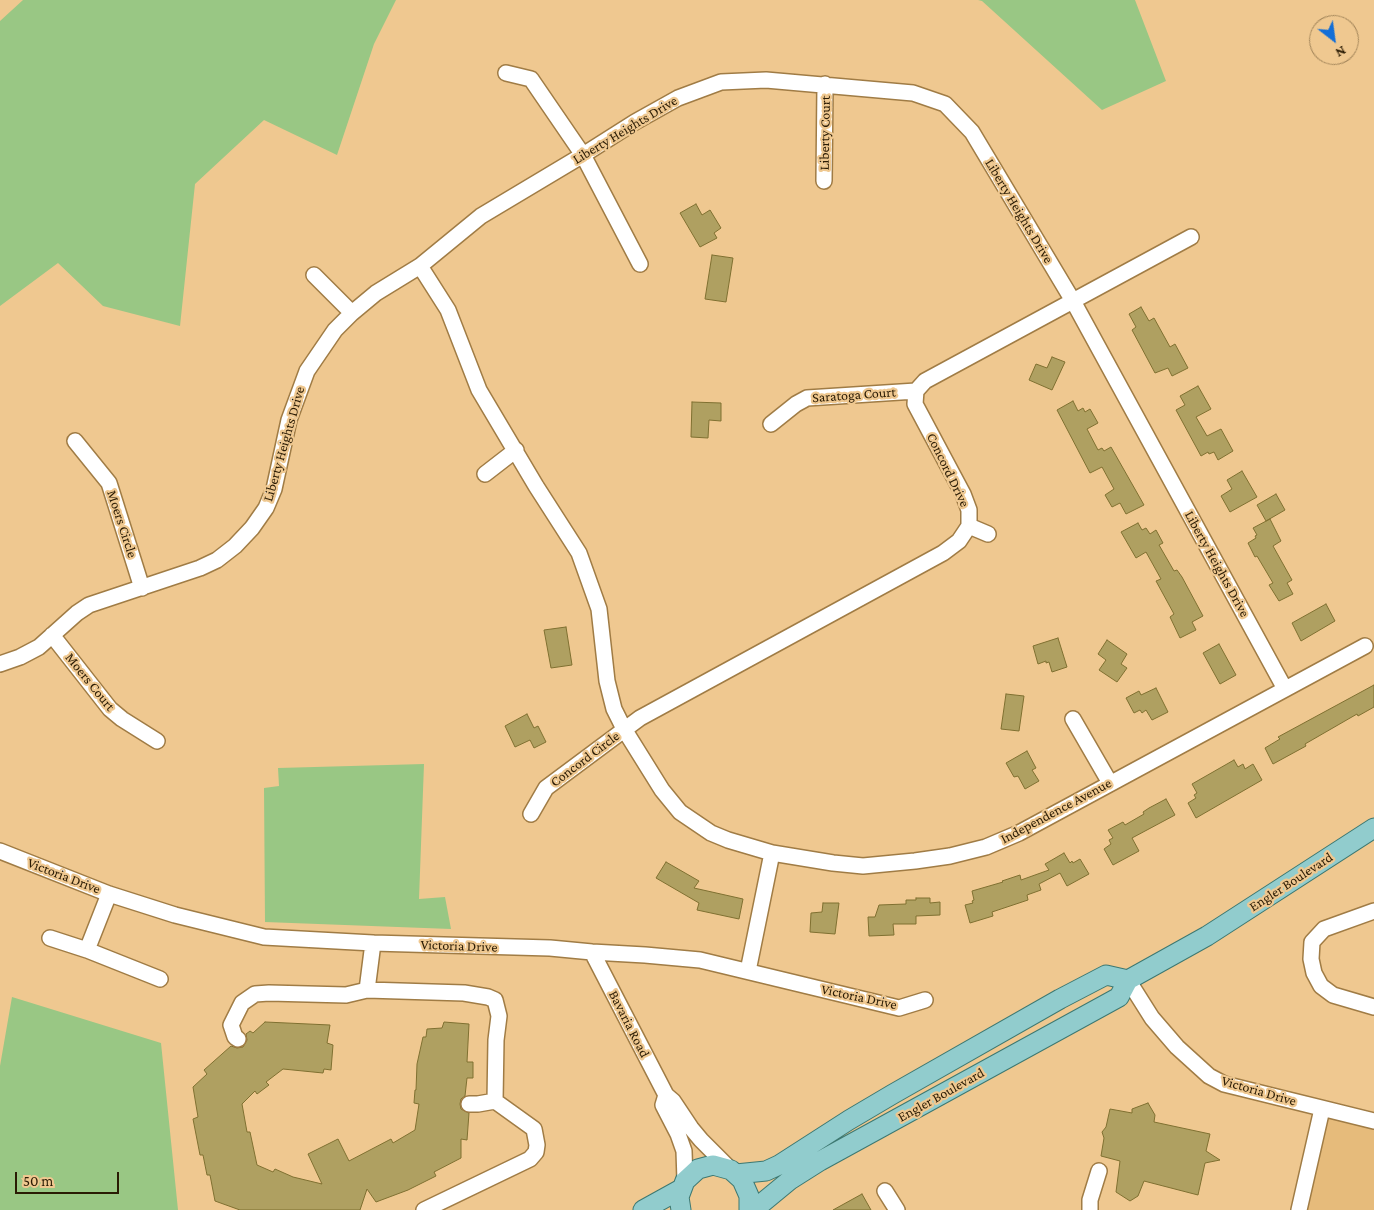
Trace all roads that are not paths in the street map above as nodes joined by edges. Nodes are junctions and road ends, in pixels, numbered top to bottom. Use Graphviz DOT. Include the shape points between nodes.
graph roads {
  1 [pos="506,73"];
  2 [pos="825,84"];
  3 [pos="583,155"];
  4 [pos="824,182"];
  5 [pos="1191,237"];
  6 [pos="640,264"];
  7 [pos="420,266"];
  8 [pos="314,275"];
  9 [pos="1073,301"];
  10 [pos="352,313"];
  11 [pos="916,391"];
  12 [pos="771,424"];
  13 [pos="75,441"];
  14 [pos="516,450"];
  15 [pos="485,474"];
  16 [pos="969,526"];
  17 [pos="988,534"];
  18 [pos="142,588"];
  19 [pos="52,635"];
  20 [pos="1365,646"];
  21 [pos="0,664"];
  22 [pos="1285,690"];
  23 [pos="1073,719"];
  24 [pos="624,730"];
  25 [pos="157,741"];
  26 [pos="1110,783"];
  27 [pos="531,814"];
  28 [pos="1374,828"];
  29 [pos="0,851"];
  30 [pos="772,853"];
  31 [pos="109,894"];
  32 [pos="1374,911"];
  33 [pos="50,938"];
  34 [pos="373,944"];
  35 [pos="87,950"];
  36 [pos="592,952"];
  37 [pos="748,971"];
  38 [pos="160,979"];
  39 [pos="1128,980"];
  40 [pos="367,990"];
  41 [pos="925,1000"];
  42 [pos="1374,1006"];
  43 [pos="238,1039"];
  44 [pos="666,1095"];
  45 [pos="495,1100"];
  46 [pos="469,1104"];
  47 [pos="1322,1108"];
  48 [pos="1374,1121"];
  49 [pos="1099,1171"];
  50 [pos="733,1172"];
  51 [pos="683,1185"];
  52 [pos="885,1191"];
  53 [pos="749,1209"];
  54 [pos="424,1210"];
  55 [pos="643,1210"];
  56 [pos="681,1210"];
  57 [pos="897,1210"];
  58 [pos="1090,1210"];
  59 [pos="1299,1210"];
  1 -- 3 [label="street" via="531,79"];
  2 -- 3 [label="street, Liberty Heights Drive" via="766,80 721,82 678,98"];
  2 -- 4 [label="street, Liberty Court"];
  2 -- 9 [label="street, Liberty Heights Drive" via="913,93 945,104 972,132"];
  3 -- 6 [label="street"];
  3 -- 7 [label="street, Liberty Heights Drive" via="481,216"];
  5 -- 9 [label="street"];
  7 -- 10 [label="street, Liberty Heights Drive" via="376,293"];
  7 -- 14 [label="street, Independence Avenue" via="448,310 479,390"];
  8 -- 10 [label="street"];
  9 -- 11 [label="street" via="925,381"];
  9 -- 22 [label="street, Liberty Heights Drive"];
  10 -- 18 [label="street, Liberty Heights Drive" via="335,330 307,372 289,420 274,489 252,528 216,560"];
  11 -- 12 [label="street, Saratoga Court" via="807,398"];
  11 -- 16 [label="street, Concord Drive" via="915,404 963,494 969,510"];
  13 -- 18 [label="street, Moers Circle" via="109,483"];
  14 -- 15 [label="street"];
  14 -- 24 [label="street, Independence Avenue" via="580,554 599,609 607,681 614,709"];
  16 -- 17 [label="street"];
  16 -- 24 [label="street, Concord Drive" via="960,541 943,553 640,718"];
  18 -- 19 [label="street, Liberty Heights Drive" via="89,605"];
  19 -- 21 [label="street, Liberty Heights Drive" via="20,657"];
  19 -- 25 [label="street, Moers Court" via="110,709"];
  20 -- 22 [label="street, Independence Avenue"];
  22 -- 26 [label="street, Independence Avenue"];
  23 -- 26 [label="street"];
  24 -- 27 [label="street, Concord Circle" via="546,788"];
  24 -- 30 [label="street, Independence Avenue" via="680,812 728,840"];
  26 -- 30 [label="street, Independence Avenue" via="1019,833 986,847 950,856 863,866"];
  28 -- 39 [label="main road, Engler Boulevard" via="1207,936"];
  29 -- 31 [label="street, Victoria Drive"];
  30 -- 37 [label="street"];
  31 -- 34 [label="street, Victoria Drive" via="175,915 264,936"];
  31 -- 35 [label="street"];
  32 -- 42 [label="street" via="1324,929 1312,942 1311,959 1314,973 1333,995"];
  33 -- 35 [label="street"];
  34 -- 36 [label="street, Victoria Drive"];
  34 -- 40 [label="street"];
  35 -- 38 [label="street"];
  36 -- 37 [label="street, Victoria Drive" via="700,960"];
  36 -- 44 [label="street, Bavaria Road"];
  37 -- 41 [label="street, Victoria Drive" via="899,1008"];
  39 -- 47 [label="street, Victoria Drive" via="1152,1018 1209,1076 1224,1084"];
  39 -- 50 [label="main road, Engler Boulevard" via="1106,975 886,1098 779,1164 766,1170"];
  39 -- 53 [label="main road, Engler Boulevard" via="1119,997 820,1161"];
  40 -- 43 [label="street" via="346,996 255,994 242,1003 231,1025"];
  40 -- 45 [label="street" via="464,993 495,1000 500,1016 496,1040"];
  44 -- 50 [label="street, Bavaria Road" via="701,1140"];
  44 -- 51 [label="street, Bavaria Road" via="663,1105 684,1151"];
  45 -- 46 [label="street"];
  45 -- 54 [label="street" via="534,1129 536,1152 530,1159"];
  47 -- 48 [label="street, Victoria Drive"];
  47 -- 59 [label="street"];
  49 -- 58 [label="street"];
  50 -- 51 [label="main road, Engler Boulevard" via="720,1166 706,1166 698,1169"];
  50 -- 53 [label="main road" via="746,1188"];
  51 -- 55 [label="main road"];
  51 -- 56 [label="main road" via="679,1197"];
  52 -- 57 [label="street"];
}
